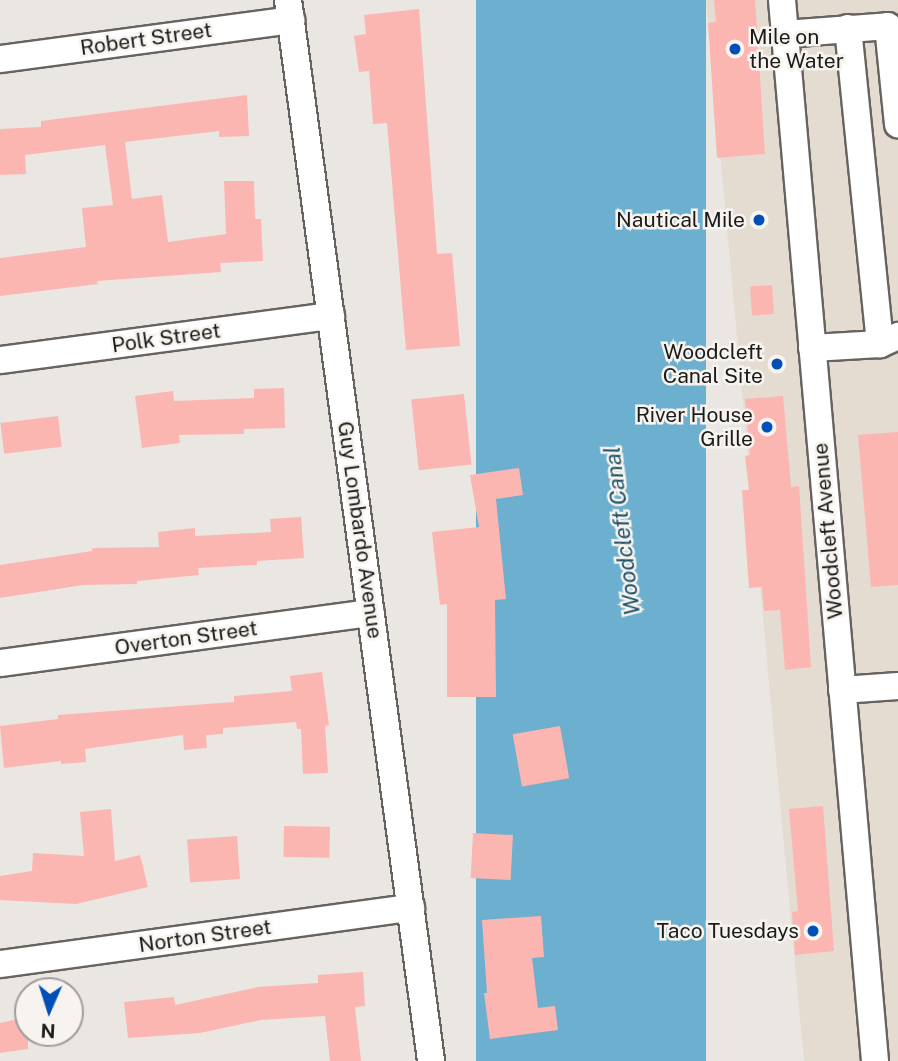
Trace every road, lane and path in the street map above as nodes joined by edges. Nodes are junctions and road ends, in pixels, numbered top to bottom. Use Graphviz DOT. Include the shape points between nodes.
graph roads {
  1 [pos="782,0"];
  2 [pos="290,10"];
  3 [pos="848,28"];
  4 [pos="785,34"];
  5 [pos="0,59"];
  6 [pos="898,124"];
  7 [pos="331,316"];
  8 [pos="889,340"];
  9 [pos="812,348"];
  10 [pos="0,360"];
  11 [pos="371,613"];
  12 [pos="0,663"];
  13 [pos="898,686"];
  14 [pos="842,690"];
  15 [pos="411,908"];
  16 [pos="0,964"];
  17 [pos="431,1061"];
  18 [pos="875,1061"];
  1 -- 4 [label="street, Woodcleft Avenue"];
  2 -- 5 [label="street, Robert Street"];
  2 -- 7 [label="street, Guy Lombardo Avenue"];
  3 -- 4 [label="street"];
  3 -- 6 [label="street" via="889,28"];
  3 -- 8 [label="street"];
  4 -- 9 [label="street, Woodcleft Avenue"];
  7 -- 10 [label="street, Polk Street"];
  7 -- 11 [label="street, Guy Lombardo Avenue"];
  8 -- 9 [label="street"];
  9 -- 14 [label="street, Woodcleft Avenue"];
  11 -- 12 [label="street, Overton Street"];
  11 -- 15 [label="street, Guy Lombardo Avenue"];
  13 -- 14 [label="street"];
  14 -- 18 [label="street, Woodcleft Avenue"];
  15 -- 16 [label="street, Norton Street"];
  15 -- 17 [label="street, Guy Lombardo Avenue"];
}
